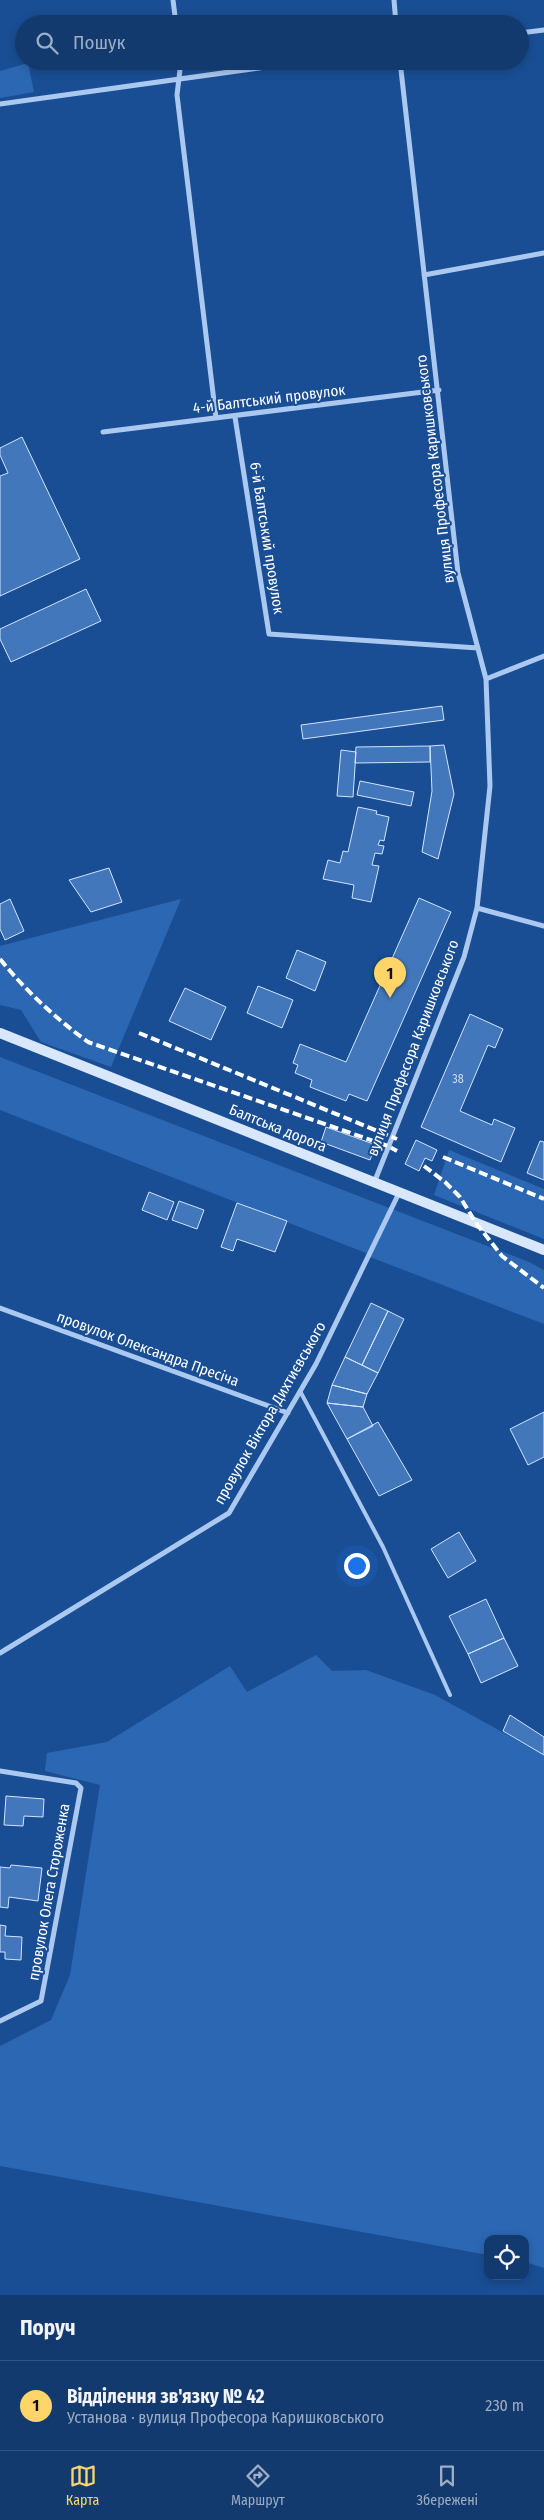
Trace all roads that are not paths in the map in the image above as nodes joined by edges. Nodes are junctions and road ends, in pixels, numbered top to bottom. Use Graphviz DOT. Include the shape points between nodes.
graph roads {
  1 [pos="173,0"];
  2 [pos="394,0"];
  3 [pos="175,15"];
  4 [pos="395,15"];
  5 [pos="544,30"];
  6 [pos="529,32"];
  7 [pos="180,70"];
  8 [pos="244,70"];
  9 [pos="401,70"];
  10 [pos="178,79"];
  11 [pos="0,104"];
  12 [pos="544,253"];
  13 [pos="424,275"];
  14 [pos="439,390"];
  15 [pos="235,417"];
  16 [pos="216,418"];
  17 [pos="103,432"];
  18 [pos="478,648"];
  19 [pos="544,656"];
  20 [pos="486,678"];
  21 [pos="477,908"];
  22 [pos="544,926"];
  23 [pos="0,1033"];
  24 [pos="374,1182"];
  25 [pos="399,1193"];
  26 [pos="544,1250"];
  27 [pos="0,1308"];
  28 [pos="300,1391"];
  29 [pos="288,1413"];
  30 [pos="0,1653"];
  31 [pos="450,1695"];
  32 [pos="0,1771"];
  33 [pos="0,2021"];
  1 -- 3 [label="street"];
  2 -- 4 [label="street"];
  5 -- 6 [label="street"];
  7 -- 10 [label="street"];
  8 -- 10 [label="street"];
  9 -- 13 [label="street, вулиця Професора Каришковського"];
  10 -- 11 [label="street"];
  10 -- 16 [label="street" via="177,95"];
  12 -- 13 [label="street"];
  13 -- 14 [label="street, вулиця Професора Каришковського"];
  14 -- 15 [label="street, 4-й Балтський провулок"];
  14 -- 18 [label="street, вулиця Професора Каришковського" via="458,573"];
  15 -- 16 [label="street, 4-й Балтський провулок"];
  15 -- 18 [label="street, 6-й Балтський провулок" via="269,634"];
  16 -- 17 [label="street, 4-й Балтський провулок"];
  18 -- 20 [label="street, вулиця Професора Каришковського"];
  19 -- 20 [label="street"];
  20 -- 21 [label="street, вулиця Професора Каришковського" via="490,786"];
  21 -- 22 [label="street"];
  21 -- 24 [label="street, вулиця Професора Каришковського" via="464,957"];
  23 -- 24 [label="main road, Балтська дорога"];
  24 -- 25 [label="main road, Балтська дорога"];
  25 -- 26 [label="main road, Балтська дорога"];
  25 -- 28 [label="street, провулок Віктора Дихтиєвського"];
  27 -- 29 [label="street, провулок Олександра Пресіча"];
  28 -- 29 [label="street, провулок Віктора Дихтиєвського"];
  28 -- 31 [label="lane" via="384,1547"];
  29 -- 30 [label="street, провулок Віктора Дихтиєвського" via="229,1513"];
  32 -- 33 [label="street, провулок Олега Стороженка" via="76,1783 80,1788 41,2001"];
}
